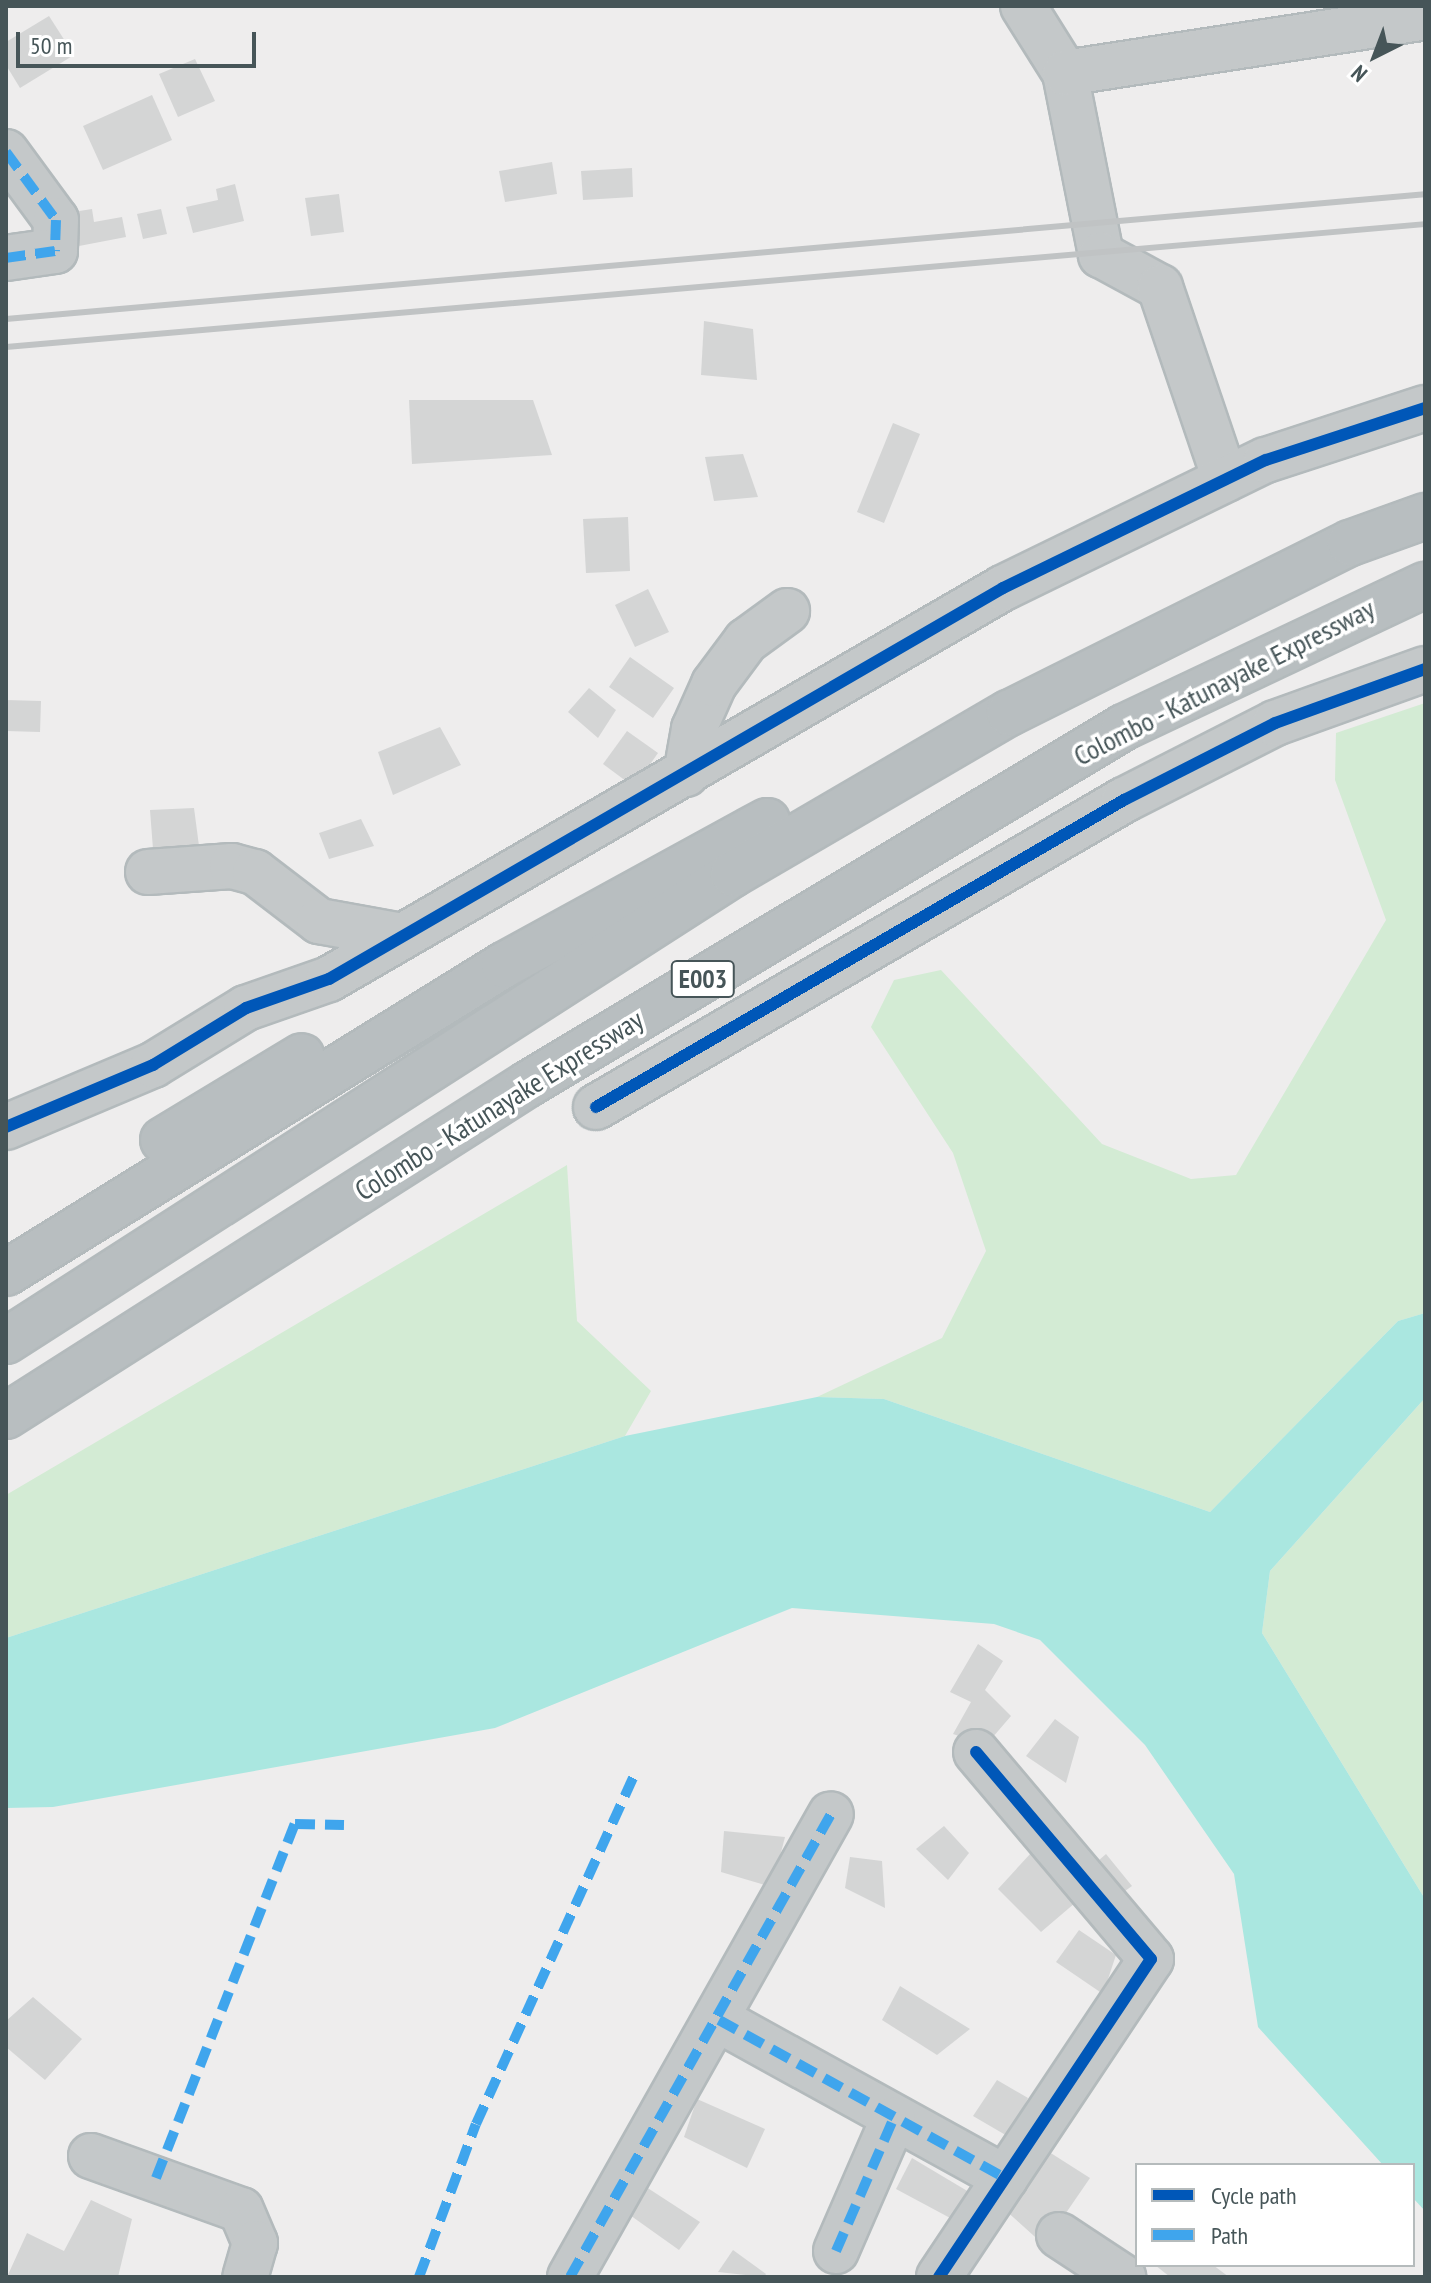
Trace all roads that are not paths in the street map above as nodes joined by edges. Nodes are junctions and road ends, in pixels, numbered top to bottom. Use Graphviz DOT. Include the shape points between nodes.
graph roads {
  1 [pos="1023,6"];
  2 [pos="1425,17"];
  3 [pos="1065,73"];
  4 [pos="6,152"];
  5 [pos="6,258"];
  6 [pos="1425,408"];
  7 [pos="1225,479"];
  8 [pos="1425,516"];
  9 [pos="1425,585"];
  10 [pos="787,611"];
  11 [pos="1425,669"];
  12 [pos="1036,700"];
  13 [pos="906,773"];
  14 [pos="686,774"];
  15 [pos="731,840"];
  16 [pos="148,872"];
  17 [pos="402,936"];
  18 [pos="596,1107"];
  19 [pos="6,1127"];
  20 [pos="6,1241"];
  21 [pos="6,1273"];
  22 [pos="6,1309"];
  23 [pos="6,1341"];
  24 [pos="6,1416"];
  25 [pos="976,1752"];
  26 [pos="831,1814"];
  27 [pos="719,2020"];
  28 [pos="893,2120"];
  29 [pos="91,2156"];
  30 [pos="1005,2178"];
  31 [pos="1059,2235"];
  32 [pos="836,2251"];
  33 [pos="245,2277"];
  34 [pos="570,2277"];
  35 [pos="939,2277"];
  36 [pos="1123,2277"];
  1 -- 3 [label="street"];
  2 -- 3 [label="street"];
  3 -- 7 [label="street" via="1101,255 1160,287"];
  4 -- 5 [label="street" via="56,220 55,251"];
  6 -- 7 [label="street"];
  7 -- 14 [label="street" via="1003,588"];
  8 -- 12 [label="highway, E003" via="1350,543"];
  9 -- 24 [label="highway, Colombo - Katunayake Expressway / E003" via="1124,727 528,1084"];
  10 -- 14 [label="street" via="746,641 714,684 694,729"];
  11 -- 18 [label="street" via="1275,723 1124,800"];
  12 -- 13 [label="highway, E003"];
  12 -- 15 [label="highway" via="804,800"];
  13 -- 22 [label="highway" via="661,902"];
  13 -- 23 [label="highway, E003" via="733,874"];
  14 -- 17 [label="street"];
  15 -- 20 [label="highway" via="483,955 239,1091"];
  15 -- 21 [label="highway" via="504,965"];
  16 -- 17 [label="street" via="232,866 255,872 319,921"];
  17 -- 19 [label="street" via="329,979 246,1008 153,1065"];
  25 -- 30 [label="street" via="1151,1959"];
  26 -- 27 [label="street"];
  27 -- 28 [label="street"];
  27 -- 34 [label="street"];
  28 -- 30 [label="street"];
  28 -- 32 [label="street"];
  29 -- 33 [label="street" via="241,2210 255,2243"];
  30 -- 35 [label="street"];
  31 -- 36 [label="street"];
}
